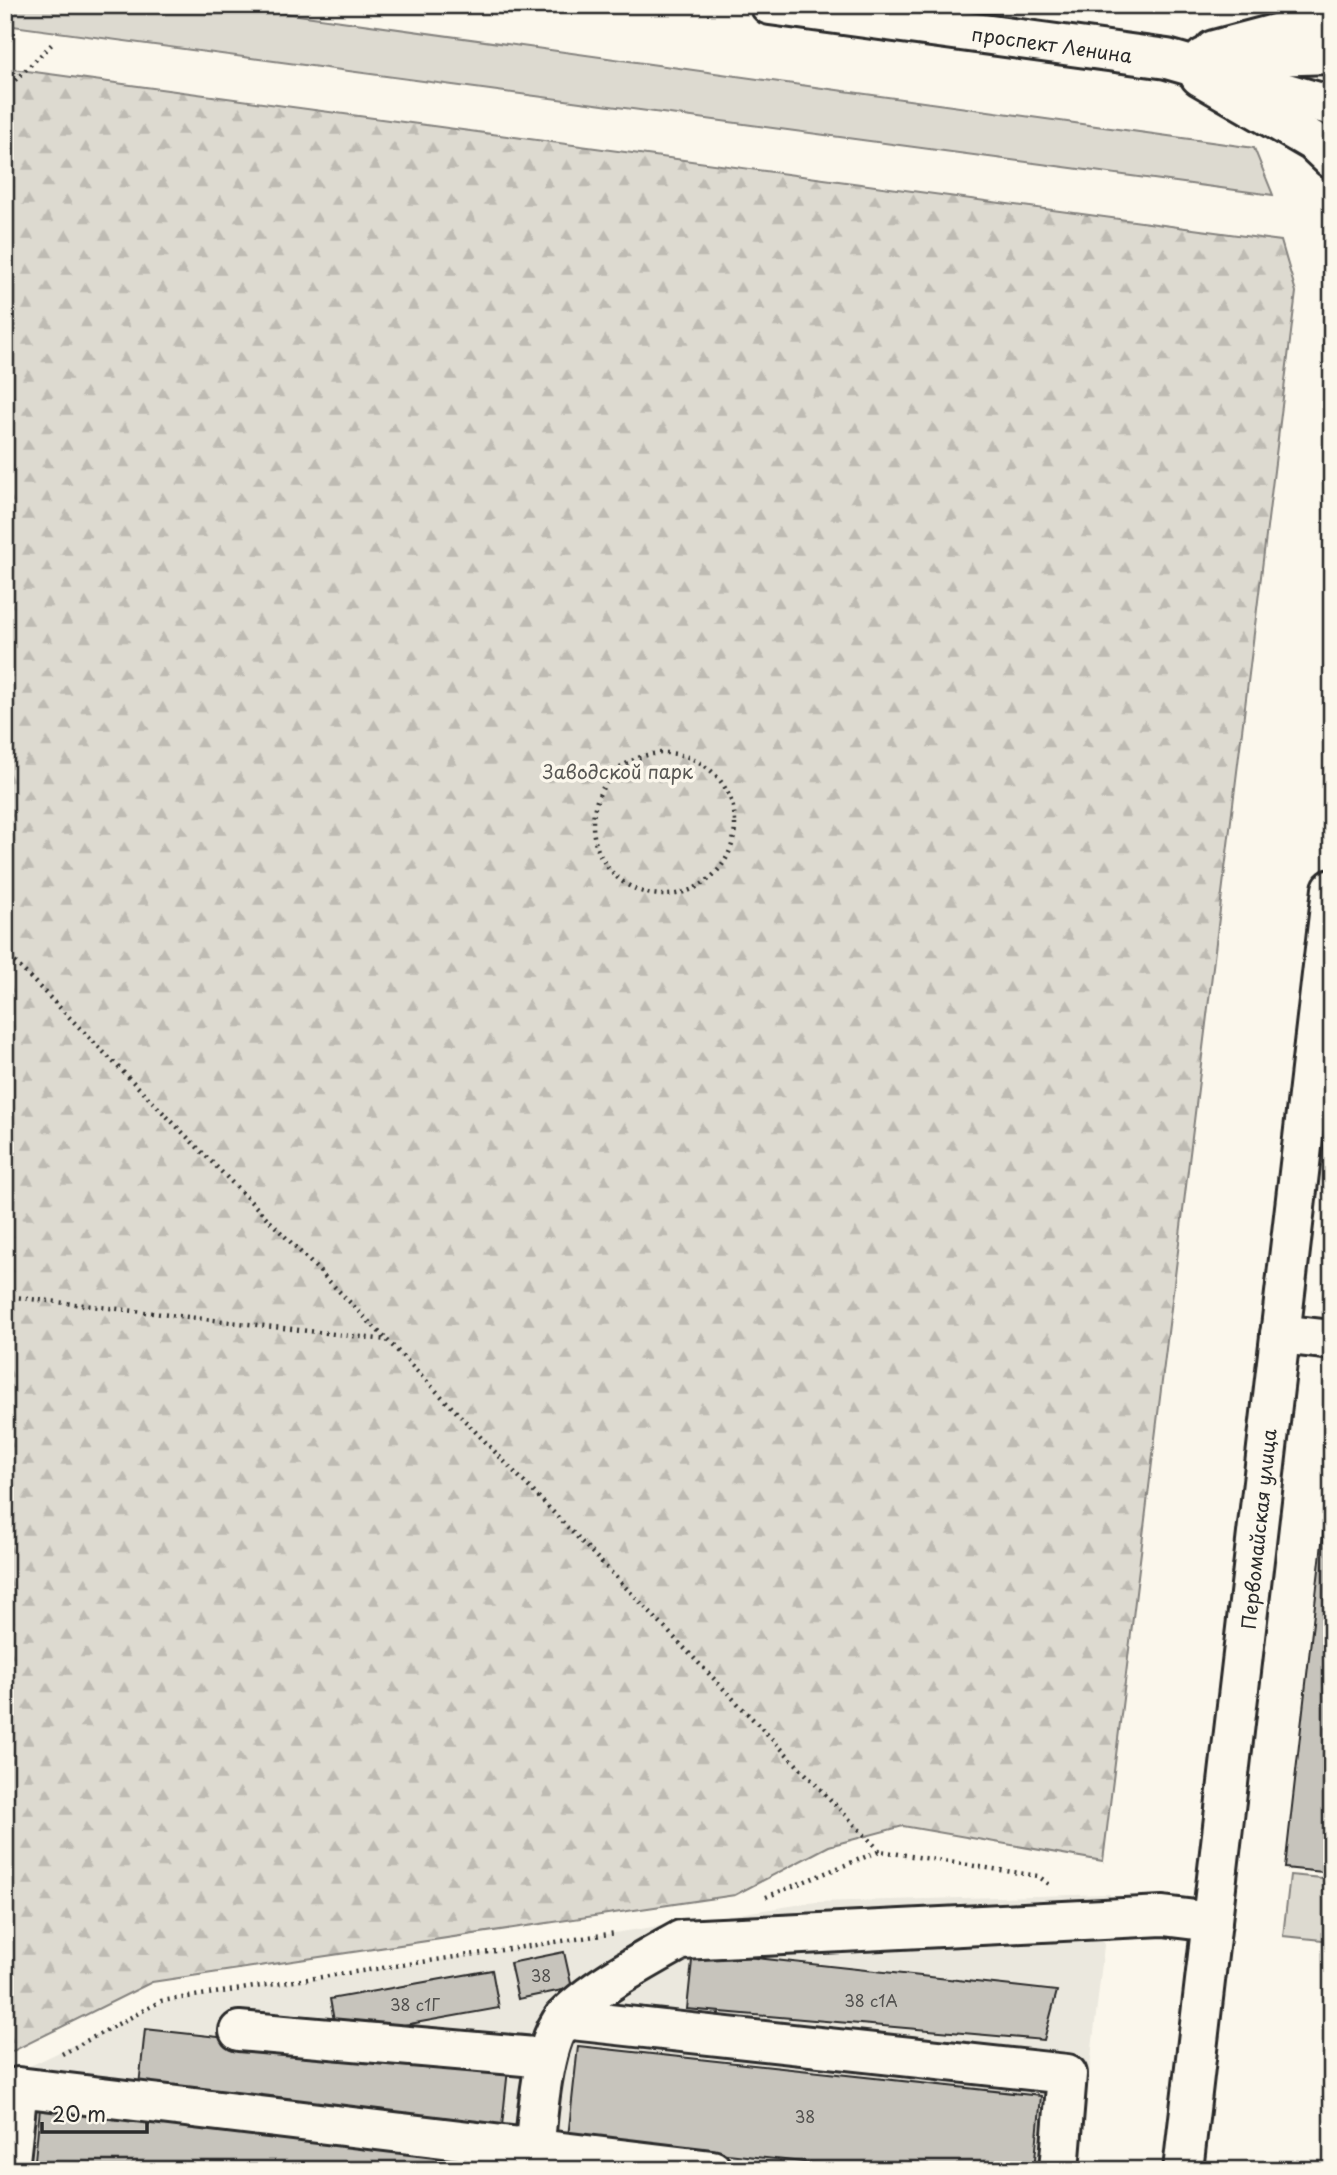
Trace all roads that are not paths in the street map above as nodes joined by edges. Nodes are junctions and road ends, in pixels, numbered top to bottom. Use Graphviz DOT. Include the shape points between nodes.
graph roads {
  1 [pos="770,5"];
  2 [pos="1332,13"];
  3 [pos="1332,54"];
  4 [pos="1167,59"];
  5 [pos="1332,106"];
  6 [pos="1332,159"];
  7 [pos="1332,888"];
  8 [pos="1280,1334"];
  9 [pos="1332,1340"];
  10 [pos="1212,1922"];
  11 [pos="563,2019"];
  12 [pos="239,2031"];
  13 [pos="546,2058"];
  14 [pos="534,2160"];
  15 [pos="9,2170"];
  16 [pos="712,2170"];
  17 [pos="1059,2170"];
  18 [pos="1183,2170"];
  1 -- 4 [label="street, проспект Ленина"];
  2 -- 4 [label="street" via="1286,31"];
  3 -- 4 [label="street"];
  4 -- 5 [label="street"];
  4 -- 6 [label="street" via="1314,142"];
  7 -- 8 [label="street, Первомайская улица"];
  8 -- 9 [label="street"];
  8 -- 10 [label="street, Первомайская улица"];
  10 -- 11 [label="street" via="1163,1916 681,1940 622,1974"];
  10 -- 18 [label="street, Первомайская улица"];
  11 -- 13 [label="street"];
  11 -- 17 [label="street" via="1067,2074"];
  12 -- 13 [label="street"];
  13 -- 14 [label="street"];
  14 -- 15 [label="street" via="18,2087"];
  14 -- 16 [label="street"];
}
